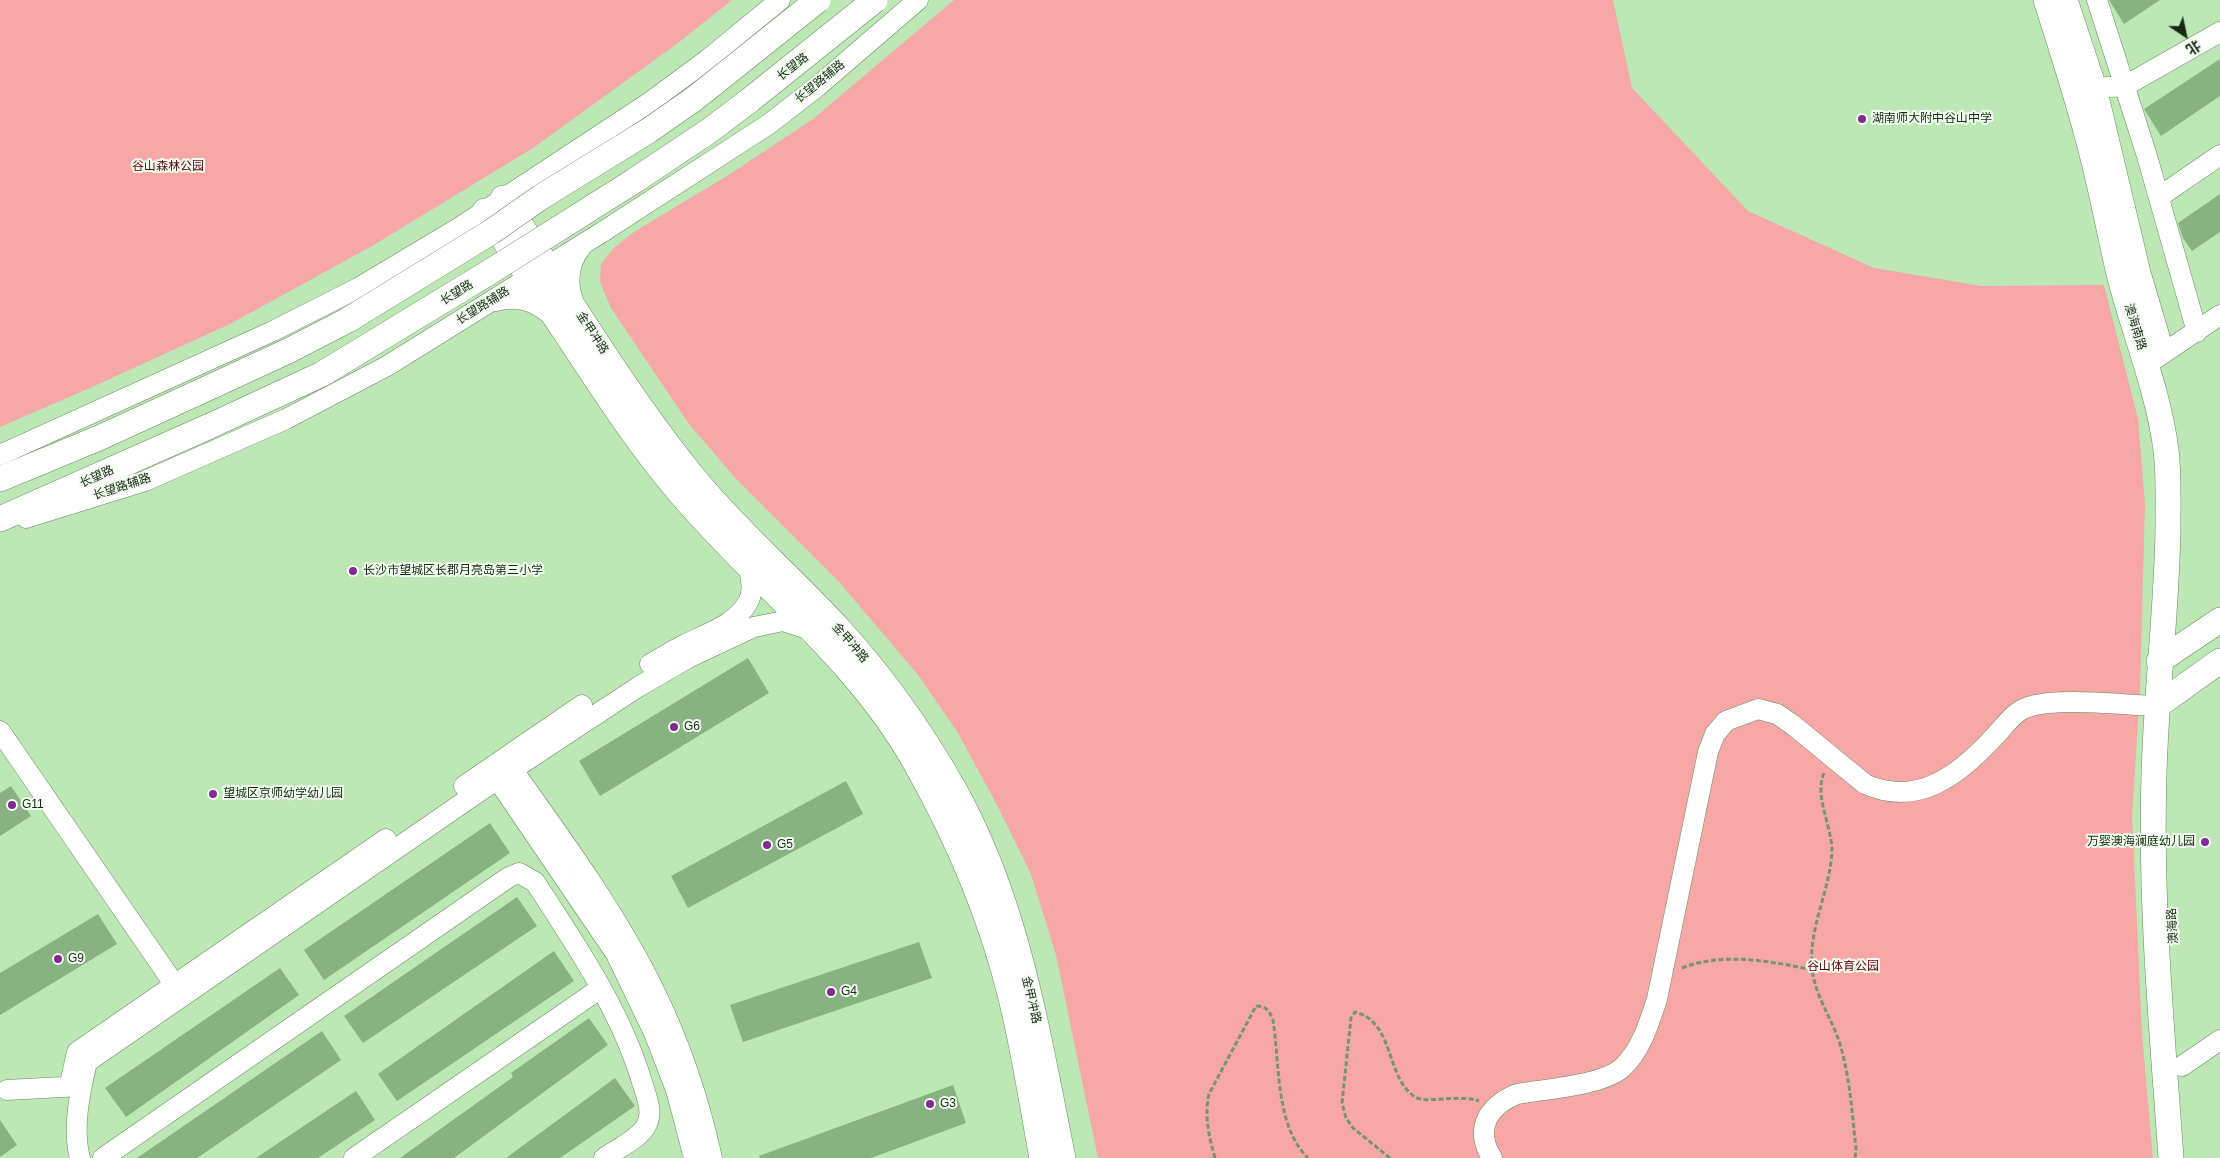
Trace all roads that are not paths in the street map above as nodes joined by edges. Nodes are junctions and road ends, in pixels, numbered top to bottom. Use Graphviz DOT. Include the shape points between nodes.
graph roads {
  1 [pos="780,0"];
  2 [pos="818,0"];
  3 [pos="875,0"];
  4 [pos="918,0"];
  5 [pos="2046,0"];
  6 [pos="2065,0"];
  7 [pos="2097,0"];
  8 [pos="2220,32"];
  9 [pos="2125,86"];
  10 [pos="2094,88"];
  11 [pos="2220,155"];
  12 [pos="2158,197"];
  13 [pos="494,205"];
  14 [pos="584,243"];
  15 [pos="539,272"];
  16 [pos="489,303"];
  17 [pos="2220,315"];
  18 [pos="568,317"];
  19 [pos="2197,332"];
  20 [pos="2154,359"];
  21 [pos="0,455"];
  22 [pos="0,480"];
  23 [pos="0,519"];
  24 [pos="0,526"];
  25 [pos="749,568"];
  26 [pos="2220,620"];
  27 [pos="812,631"];
  28 [pos="2168,655"];
  29 [pos="2220,662"];
  30 [pos="2166,700"];
  31 [pos="0,730"];
  32 [pos="501,769"];
  33 [pos="601,988"];
  34 [pos="178,990"];
  35 [pos="2220,1040"];
  36 [pos="2182,1066"];
  37 [pos="76,1087"];
  38 [pos="6,1090"];
  39 [pos="71,1155"];
  40 [pos="103,1158"];
  41 [pos="354,1158"];
  42 [pos="604,1158"];
  43 [pos="694,1158"];
  44 [pos="712,1158"];
  45 [pos="1042,1158"];
  46 [pos="1063,1158"];
  47 [pos="1492,1158"];
  48 [pos="2171,1158"];
  49 [pos="2188,1158"];
  1 -- 13 [label="street" via="650,102"];
  2 -- 22 [label="main road, bridge" via="751,56 686,104 476,242 348,320 195,394"];
  3 -- 23 [label="main road, 长望路, bridge" via="709,131 480,278 322,374"];
  4 -- 14 [label="street, 长望路辅路" via="769,124"];
  5 -- 20 [label="main road, 澳海南路" via="2077,97 2120,276"];
  6 -- 10 [label="main road, 澳海南路"];
  7 -- 9 [label="street"];
  8 -- 9 [label="street"];
  9 -- 10 [label="street"];
  9 -- 12 [label="street"];
  10 -- 20 [label="main road, 澳海南路" via="2138,272"];
  11 -- 12 [label="street"];
  12 -- 19 [label="street"];
  13 -- 15 [label="main road, 金甲冲路"];
  13 -- 21 [label="street" via="321,308"];
  14 -- 15 [label="street, 长望路辅路"];
  14 -- 18 [label="street" via="575,255 568,278"];
  15 -- 16 [label="street, 长望路辅路"];
  15 -- 18 [label="main road, 金甲冲路"];
  16 -- 18 [label="street" via="526,301"];
  16 -- 24 [label="street, 长望路辅路" via="387,366 286,419 144,481"];
  17 -- 19 [label="street"];
  18 -- 25 [label="main road, 金甲冲路" via="648,454"];
  18 -- 46 [label="main road, 金甲冲路" via="700,485 838,628 879,676 906,711 955,791 994,878 1018,946"];
  19 -- 20 [label="street"];
  20 -- 28 [label="main road, 澳海南路" via="2174,401 2183,450 2184,584"];
  25 -- 27 [label="main road, 金甲冲路"];
  25 -- 32 [label="street" via="751,594 732,621 682,646 586,703"];
  26 -- 28 [label="main road"];
  27 -- 32 [label="street" via="783,622 754,626 638,686"];
  27 -- 45 [label="main road, 金甲冲路" via="862,686 897,734 962,854 995,943 1011,998"];
  28 -- 30 [label="main road, 澳海路"];
  29 -- 30 [label="main road"];
  30 -- 36 [label="main road, 澳海路" via="2170,772 2169,847"];
  30 -- 47 [label="street" via="2060,702 2026,707 2012,717 1965,766 1926,788 1901,793 1882,792 1865,784 1777,714 1758,709 1726,721 1715,734 1708,752 1647,1031 1622,1068 1608,1077 1504,1099 1486,1121 1482,1133 1484,1146"];
  30 -- 48 [label="main road, 澳海路" via="2153,782 2153,878"];
  31 -- 34 [label="street"];
  32 -- 34 [label="street"];
  32 -- 43 [label="street" via="616,954 650,1024 673,1082"];
  32 -- 44 [label="street" via="592,886 631,948 652,987 692,1084"];
  33 -- 40 [label="street" via="535,882 519,873"];
  33 -- 41 [label="street"];
  33 -- 42 [label="street" via="635,1060 649,1106 646,1126"];
  34 -- 37 [label="street" via="82,1057"];
  35 -- 36 [label="street"];
  36 -- 49 [label="main road, 澳海路"];
  37 -- 38 [label="street"];
  37 -- 39 [label="street" via="65,1126"];
}
